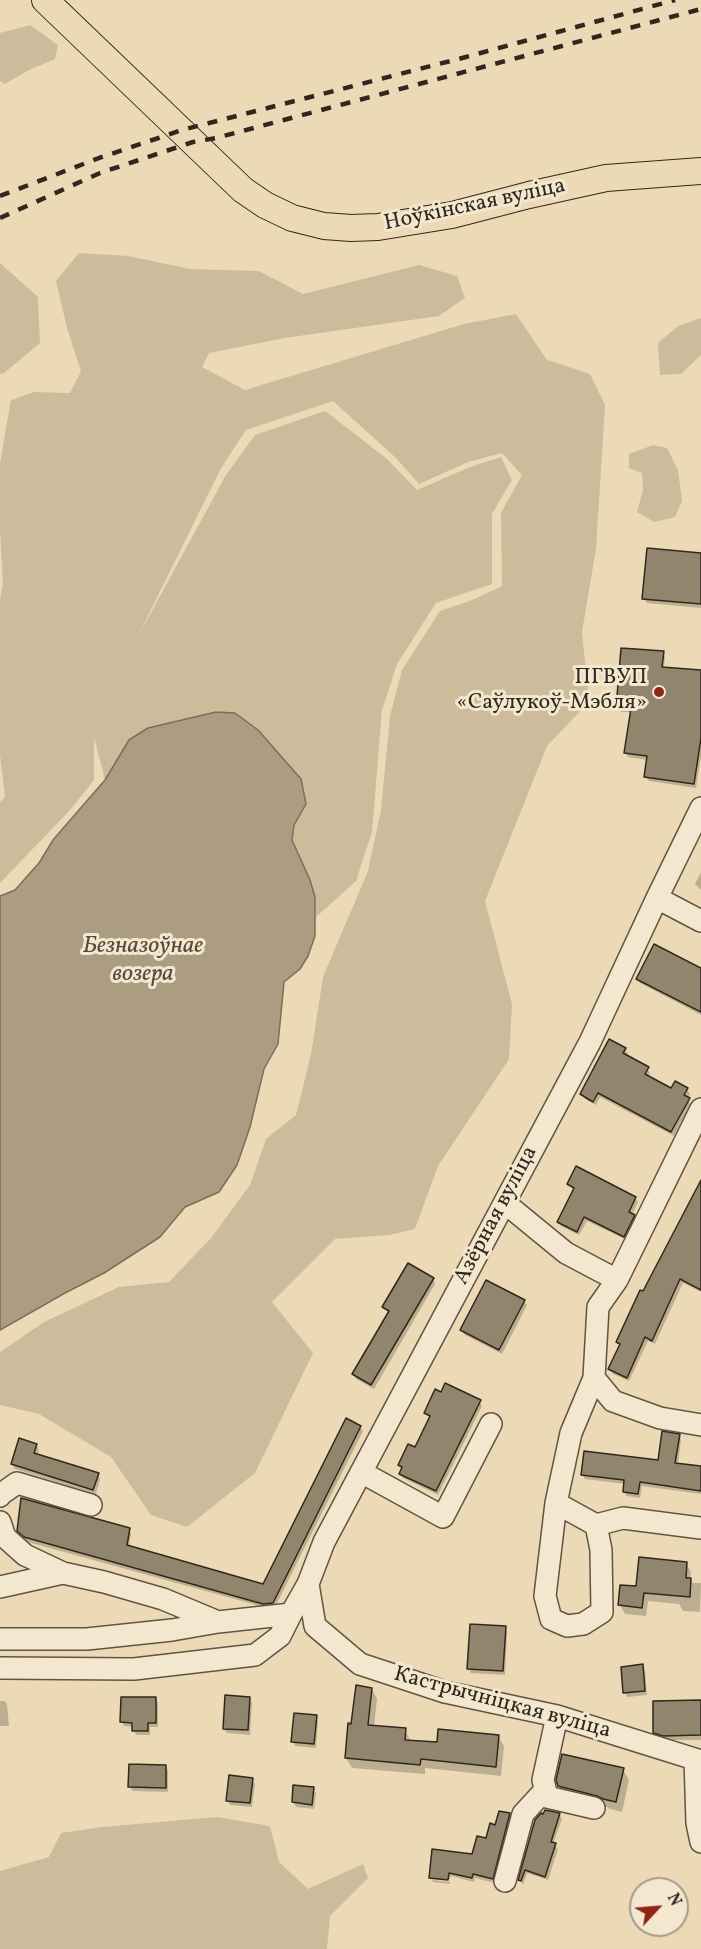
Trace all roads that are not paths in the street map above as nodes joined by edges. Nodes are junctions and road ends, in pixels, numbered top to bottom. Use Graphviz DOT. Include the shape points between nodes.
graph roads {
  1 [pos="45,0"];
  2 [pos="701,171"];
  3 [pos="701,808"];
  4 [pos="657,898"];
  5 [pos="701,921"];
  6 [pos="701,1109"];
  7 [pos="505,1203"];
  8 [pos="617,1280"];
  9 [pos="594,1378"];
  10 [pos="491,1424"];
  11 [pos="701,1425"];
  12 [pos="361,1472"];
  13 [pos="0,1496"];
  14 [pos="556,1503"];
  15 [pos="91,1504"];
  16 [pos="0,1522"];
  17 [pos="596,1525"];
  18 [pos="701,1528"];
  19 [pos="63,1573"];
  20 [pos="308,1584"];
  21 [pos="0,1587"];
  22 [pos="291,1614"];
  23 [pos="218,1622"];
  24 [pos="0,1639"];
  25 [pos="0,1668"];
  26 [pos="557,1716"];
  27 [pos="698,1760"];
  28 [pos="545,1790"];
  29 [pos="594,1808"];
  30 [pos="701,1842"];
  31 [pos="504,1881"];
  1 -- 2 [label="main road, Ноўкінская вуліца" via="243,190 292,218 324,226 378,227 452,215 606,178"];
  3 -- 4 [label="street, Азёрная вуліца"];
  4 -- 5 [label="street"];
  4 -- 7 [label="street, Азёрная вуліца" via="590,1042"];
  6 -- 8 [label="street"];
  7 -- 8 [label="street" via="566,1253"];
  7 -- 12 [label="street, Азёрная вуліца"];
  8 -- 9 [label="street" via="598,1307"];
  9 -- 11 [label="street" via="613,1401 660,1418"];
  9 -- 14 [label="street" via="571,1433"];
  10 -- 12 [label="street" via="443,1517"];
  12 -- 20 [label="street, Азёрная вуліца" via="324,1542"];
  13 -- 15 [label="street" via="16,1483"];
  14 -- 17 [label="street"];
  14 -- 17 [label="street" via="545,1596 551,1619 567,1626 583,1624 602,1612 601,1550"];
  16 -- 19 [label="street" via="4,1537 25,1555"];
  17 -- 18 [label="street" via="623,1518"];
  19 -- 21 [label="street"];
  19 -- 23 [label="street" via="163,1599"];
  20 -- 22 [label="street, Азёрная вуліца"];
  20 -- 26 [label="street, Кастрычніцкая вуліца" via="315,1626 360,1664 445,1692"];
  22 -- 23 [label="street"];
  22 -- 25 [label="street, Азёрная вуліца" via="280,1636 255,1655 134,1669"];
  23 -- 24 [label="street" via="87,1639"];
  26 -- 27 [label="street, Кастрычніцкая вуліца"];
  26 -- 28 [label="street" via="543,1780"];
  27 -- 30 [label="street" via="697,1823"];
  28 -- 29 [label="street" via="547,1797"];
  28 -- 31 [label="street" via="523,1814"];
}
